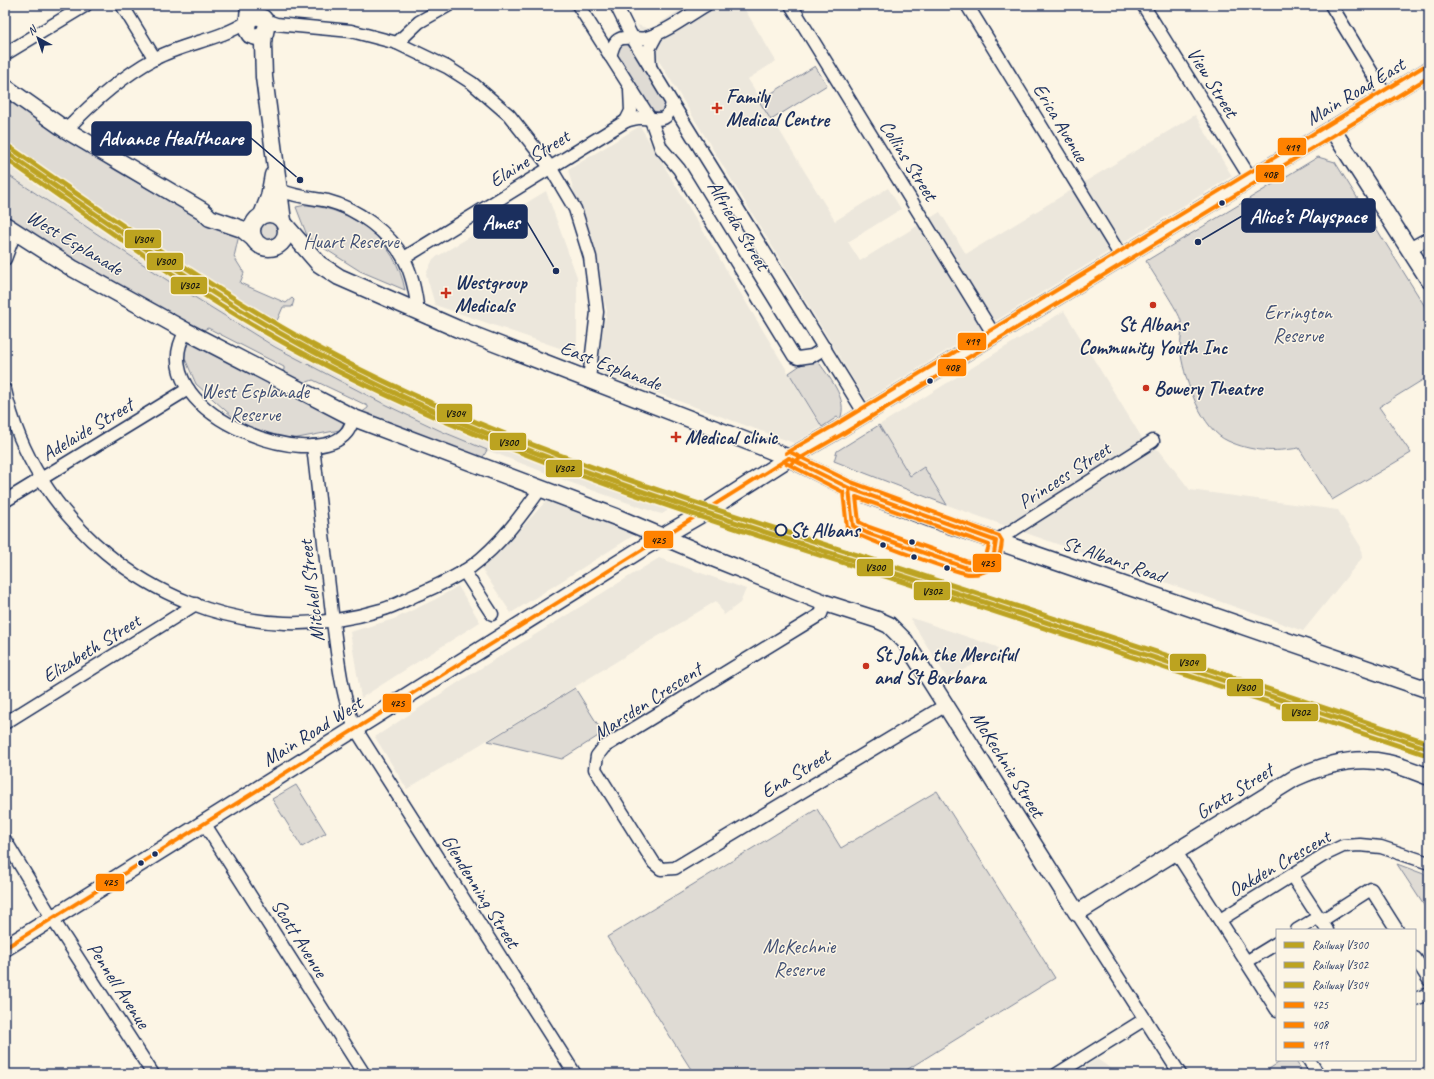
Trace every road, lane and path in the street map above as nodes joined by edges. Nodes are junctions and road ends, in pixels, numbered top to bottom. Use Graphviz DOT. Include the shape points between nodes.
graph roads {
  1 [pos="86,5"];
  2 [pos="122,5"];
  3 [pos="449,5"];
  4 [pos="578,5"];
  5 [pos="616,5"];
  6 [pos="706,5"];
  7 [pos="791,5"];
  8 [pos="967,5"];
  9 [pos="1143,5"];
  10 [pos="1331,5"];
  11 [pos="256,23"];
  12 [pos="657,34"];
  13 [pos="633,39"];
  14 [pos="397,42"];
  15 [pos="5,54"];
  16 [pos="610,56"];
  17 [pos="155,59"];
  18 [pos="650,66"];
  19 [pos="1429,70"];
  20 [pos="5,87"];
  21 [pos="630,89"];
  22 [pos="1386,96"];
  23 [pos="672,103"];
  24 [pos="651,120"];
  25 [pos="626,121"];
  26 [pos="1332,129"];
  27 [pos="66,130"];
  28 [pos="275,163"];
  29 [pos="550,167"];
  30 [pos="1251,179"];
  31 [pos="280,190"];
  32 [pos="305,198"];
  33 [pos="202,211"];
  34 [pos="259,217"];
  35 [pos="283,218"];
  36 [pos="10,228"];
  37 [pos="1429,238"];
  38 [pos="254,240"];
  39 [pos="275,247"];
  40 [pos="1410,249"];
  41 [pos="306,250"];
  42 [pos="404,258"];
  43 [pos="1122,258"];
  44 [pos="5,259"];
  45 [pos="1429,280"];
  46 [pos="418,313"];
  47 [pos="186,332"];
  48 [pos="994,335"];
  49 [pos="825,348"];
  50 [pos="589,379"];
  51 [pos="188,389"];
  52 [pos="5,390"];
  53 [pos="866,414"];
  54 [pos="354,418"];
  55 [pos="1153,441"];
  56 [pos="314,446"];
  57 [pos="789,458"];
  58 [pos="41,479"];
  59 [pos="541,488"];
  60 [pos="5,501"];
  61 [pos="662,536"];
  62 [pos="996,541"];
  63 [pos="464,571"];
  64 [pos="825,603"];
  65 [pos="196,604"];
  66 [pos="492,614"];
  67 [pos="333,620"];
  68 [pos="1429,690"];
  69 [pos="946,705"];
  70 [pos="5,723"];
  71 [pos="355,728"];
  72 [pos="1429,776"];
  73 [pos="204,823"];
  74 [pos="5,840"];
  75 [pos="1176,852"];
  76 [pos="1429,863"];
  77 [pos="661,869"];
  78 [pos="1292,876"];
  79 [pos="1077,913"];
  80 [pos="52,918"];
  81 [pos="1220,920"];
  82 [pos="1322,922"];
  83 [pos="1300,929"];
  84 [pos="1396,929"];
  85 [pos="1276,944"];
  86 [pos="5,948"];
  87 [pos="1416,960"];
  88 [pos="1246,962"];
  89 [pos="1429,980"];
  90 [pos="1429,994"];
  91 [pos="1416,999"];
  92 [pos="1276,1008"];
  93 [pos="1145,1019"];
  94 [pos="1310,1061"];
  95 [pos="153,1074"];
  96 [pos="364,1074"];
  97 [pos="575,1074"];
  98 [pos="1057,1074"];
  99 [pos="1180,1074"];
  100 [pos="1318,1074"];
  1 -- 15 [label="street"];
  2 -- 17 [label="street"];
  3 -- 14 [label="street" via="419,22"];
  4 -- 16 [label="street, Alfrieda Street"];
  5 -- 13 [label="street, Alfrieda Street"];
  6 -- 12 [label="street"];
  7 -- 48 [label="street, Collins Street"];
  8 -- 43 [label="street, Erica Avenue"];
  9 -- 30 [label="street, View Street"];
  10 -- 22 [label="street"];
  11 -- 14 [label="street" via="351,31"];
  11 -- 17 [label="street"];
  11 -- 28 [label="street" via="263,44 264,77"];
  12 -- 13 [label="street"];
  12 -- 18 [label="street" via="649,49"];
  13 -- 16 [label="street" via="624,37 618,40"];
  13 -- 18 [label="street, Alfrieda Street"];
  14 -- 29 [label="street" via="447,67 472,83 509,115"];
  16 -- 21 [label="street, Alfrieda Street"];
  17 -- 27 [label="street" via="99,98"];
  18 -- 23 [label="street, Alfrieda Street"];
  19 -- 22 [label="street, Main Road East"];
  20 -- 27 [label="street"];
  21 -- 24 [label="street, Alfrieda Street"];
  21 -- 25 [label="street, Alfrieda Street" via="631,111"];
  22 -- 26 [label="street, Main Road East"];
  23 -- 24 [label="street, Elaine Street" via="665,117"];
  23 -- 49 [label="street, Alfrieda Street"];
  24 -- 25 [label="street, Elaine Street" via="639,118"];
  24 -- 49 [label="street, Alfrieda Street" via="660,148 679,168 794,356 812,356"];
  25 -- 29 [label="street, Elaine Street"];
  26 -- 30 [label="street, Main Road East"];
  26 -- 40 [label="street"];
  27 -- 33 [label="street"];
  28 -- 31 [label="street"];
  28 -- 34 [label="street" via="269,197"];
  29 -- 42 [label="street, Elaine Street"];
  29 -- 50 [label="street" via="575,209 590,257 597,312"];
  30 -- 43 [label="street, Main Road East"];
  31 -- 32 [label="street"];
  31 -- 35 [label="street"];
  32 -- 35 [label="street"];
  32 -- 42 [label="street" via="329,202 365,218"];
  33 -- 34 [label="street"];
  33 -- 38 [label="street" via="210,218 242,229"];
  34 -- 35 [label="street" via="266,214"];
  34 -- 38 [label="street" via="252,229"];
  35 -- 39 [label="street" via="287,231 284,241"];
  35 -- 41 [label="street, East Esplanade"];
  36 -- 44 [label="street"];
  36 -- 47 [label="street, West Esplanade" via="72,268"];
  37 -- 40 [label="street"];
  38 -- 39 [label="street" via="261,246"];
  39 -- 41 [label="street"];
  40 -- 45 [label="street"];
  41 -- 46 [label="street, East Esplanade" via="319,264 339,277"];
  42 -- 46 [label="street" via="415,288"];
  43 -- 48 [label="street, Main Road East"];
  46 -- 50 [label="street, East Esplanade"];
  47 -- 51 [label="street" via="178,350 177,361"];
  47 -- 54 [label="street, West Esplanade"];
  48 -- 53 [label="street, Main Road East"];
  49 -- 53 [label="street, Alfrieda Street"];
  50 -- 57 [label="street, East Esplanade"];
  51 -- 56 [label="street" via="206,410 219,420 283,444"];
  51 -- 58 [label="street, Adelaide Street"];
  52 -- 58 [label="street" via="19,436"];
  53 -- 57 [label="street, Main Road East"];
  54 -- 56 [label="street" via="347,432 340,437"];
  54 -- 59 [label="street, West Esplanade"];
  55 -- 62 [label="street, Princess Street"];
  56 -- 67 [label="street, Mitchell Street"];
  57 -- 61 [label="street, Main Road West" via="705,512"];
  57 -- 62 [label="street, St Albans Road" via="849,488"];
  58 -- 60 [label="street, Adelaide Street"];
  58 -- 65 [label="street" via="76,525 110,557 156,587"];
  59 -- 61 [label="street, West Esplanade"];
  59 -- 63 [label="street" via="513,527"];
  61 -- 64 [label="street, McKechnie Street" via="715,560"];
  61 -- 71 [label="street, Main Road West"];
  62 -- 68 [label="street, St Albans Road"];
  63 -- 66 [label="street"];
  63 -- 67 [label="street" via="382,610"];
  64 -- 69 [label="street, McKechnie Street" via="889,625 905,640"];
  64 -- 77 [label="street, Marsden Crescent" via="821,614 604,747 597,756 595,768 654,863"];
  65 -- 67 [label="street" via="225,614 269,621"];
  65 -- 70 [label="street, Elizabeth Street"];
  67 -- 71 [label="street, Mitchell Street" via="344,698"];
  69 -- 77 [label="street, Ena Street" via="674,868"];
  69 -- 79 [label="street, McKechnie Street"];
  71 -- 73 [label="street, Main Road West"];
  71 -- 97 [label="street, Glendenning Street"];
  72 -- 75 [label="street, Gratz Street" via="1373,761 1350,761 1319,768 1295,778"];
  73 -- 80 [label="street, Main Road West"];
  73 -- 96 [label="street, Scott Avenue"];
  74 -- 80 [label="street, Pennell Avenue"];
  75 -- 79 [label="street, Gratz Street"];
  75 -- 81 [label="street"];
  76 -- 78 [label="street, Oakden Crescent" via="1381,847 1360,844 1343,846"];
  78 -- 81 [label="street, Oakden Crescent"];
  78 -- 82 [label="street"];
  79 -- 93 [label="street, McKechnie Street"];
  80 -- 86 [label="street, Main Road West"];
  80 -- 95 [label="street, Pennell Avenue"];
  81 -- 88 [label="street"];
  82 -- 83 [label="street"];
  82 -- 84 [label="street" via="1371,889"];
  85 -- 88 [label="street"];
  87 -- 89 [label="street"];
  88 -- 92 [label="street"];
  90 -- 91 [label="street"];
  93 -- 98 [label="street"];
  93 -- 99 [label="street, McKechnie Street"];
  94 -- 100 [label="street"];
}
